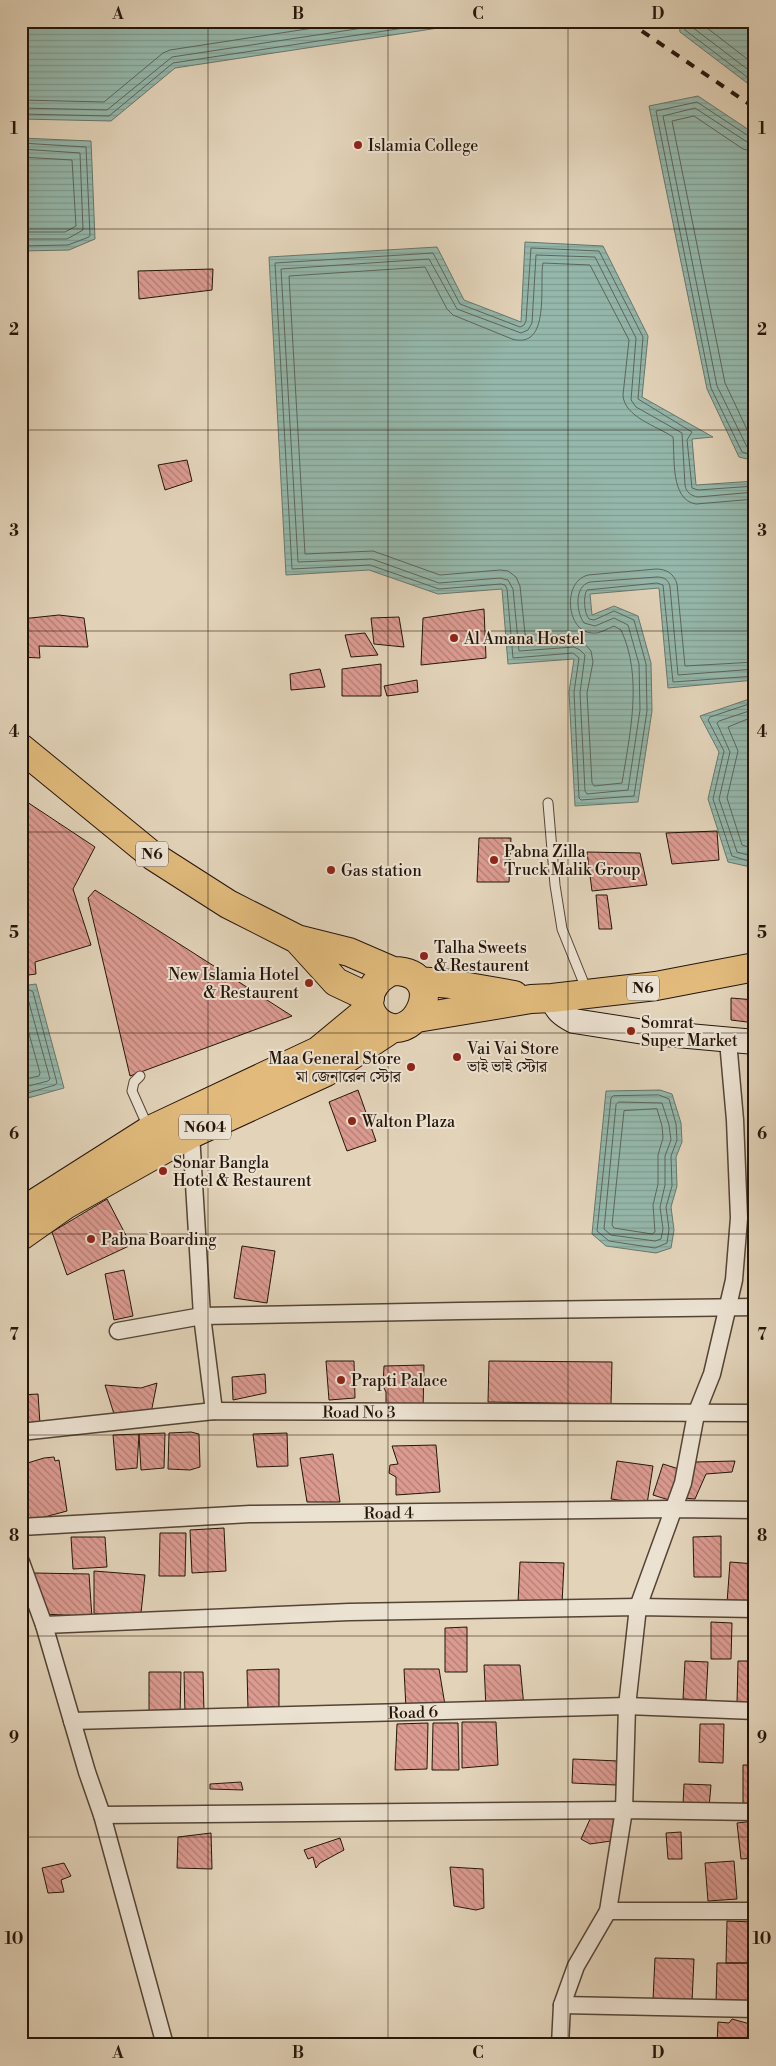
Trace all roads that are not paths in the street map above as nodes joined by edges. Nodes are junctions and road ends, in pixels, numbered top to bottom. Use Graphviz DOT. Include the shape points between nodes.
graph roads {
  1 [pos="21,748"];
  2 [pos="548,803"];
  3 [pos="297,939"];
  4 [pos="755,967"];
  5 [pos="393,971"];
  6 [pos="419,980"];
  7 [pos="588,993"];
  8 [pos="541,999"];
  9 [pos="370,1003"];
  10 [pos="405,1023"];
  11 [pos="728,1041"];
  12 [pos="755,1042"];
  13 [pos="322,1062"];
  14 [pos="140,1076"];
  15 [pos="150,1130"];
  16 [pos="191,1134"];
  17 [pos="21,1212"];
  18 [pos="21,1236"];
  19 [pos="729,1307"];
  20 [pos="755,1307"];
  21 [pos="202,1316"];
  22 [pos="118,1331"];
  23 [pos="214,1411"];
  24 [pos="755,1413"];
  25 [pos="696,1414"];
  26 [pos="21,1432"];
  27 [pos="672,1509"];
  28 [pos="755,1510"];
  29 [pos="21,1527"];
  30 [pos="21,1562"];
  31 [pos="638,1608"];
  32 [pos="755,1609"];
  33 [pos="44,1625"];
  34 [pos="627,1706"];
  35 [pos="755,1711"];
  36 [pos="72,1721"];
  37 [pos="624,1810"];
  38 [pos="755,1812"];
  39 [pos="102,1815"];
  40 [pos="608,1911"];
  41 [pos="755,1911"];
  42 [pos="562,2005"];
  43 [pos="755,2009"];
  44 [pos="165,2045"];
  45 [pos="560,2045"];
  1 -- 3 [label="highway, N6" via="153,856 228,904"];
  2 -- 7 [label="lane" via="562,930"];
  3 -- 5 [label="highway" via="349,952"];
  3 -- 9 [label="highway" via="336,982"];
  4 -- 7 [label="highway, N6" via="656,986"];
  5 -- 6 [label="highway" via="411,974"];
  5 -- 9 [label="highway, N604" via="376,981 369,994"];
  6 -- 8 [label="highway"];
  6 -- 10 [label="highway" via="424,1006"];
  7 -- 8 [label="highway, N6"];
  8 -- 10 [label="highway, N6"];
  8 -- 11 [label="street" via="574,1021"];
  9 -- 10 [label="highway" via="373,1015 381,1023"];
  9 -- 13 [label="highway, N604"];
  10 -- 13 [label="highway, N604"];
  11 -- 12 [label="street"];
  11 -- 19 [label="street" via="739,1218"];
  13 -- 15 [label="highway, N604"];
  13 -- 16 [label="highway, N604"];
  14 -- 15 [label="lane" via="132,1091"];
  15 -- 17 [label="highway, N604"];
  16 -- 18 [label="highway, N604" via="66,1205"];
  16 -- 21 [label="street"];
  19 -- 20 [label="street"];
  19 -- 21 [label="street"];
  19 -- 25 [label="street" via="712,1374"];
  21 -- 22 [label="street"];
  21 -- 23 [label="street"];
  23 -- 25 [label="street, Road No 3"];
  23 -- 26 [label="street, Road No 3"];
  24 -- 25 [label="street, Road No 3"];
  25 -- 27 [label="street" via="683,1483"];
  27 -- 28 [label="street, Road 4"];
  27 -- 29 [label="street, Road 4" via="250,1514"];
  27 -- 31 [label="street"];
  30 -- 33 [label="street"];
  31 -- 32 [label="street"];
  31 -- 33 [label="street" via="349,1612"];
  31 -- 34 [label="street"];
  33 -- 36 [label="street"];
  34 -- 35 [label="street, Road 6"];
  34 -- 36 [label="street, Road 6"];
  34 -- 37 [label="street"];
  36 -- 39 [label="street"];
  37 -- 38 [label="street"];
  37 -- 39 [label="street"];
  37 -- 40 [label="street"];
  39 -- 44 [label="street"];
  40 -- 41 [label="street"];
  40 -- 42 [label="street" via="576,1966"];
  42 -- 43 [label="street"];
  42 -- 45 [label="street"];
}
